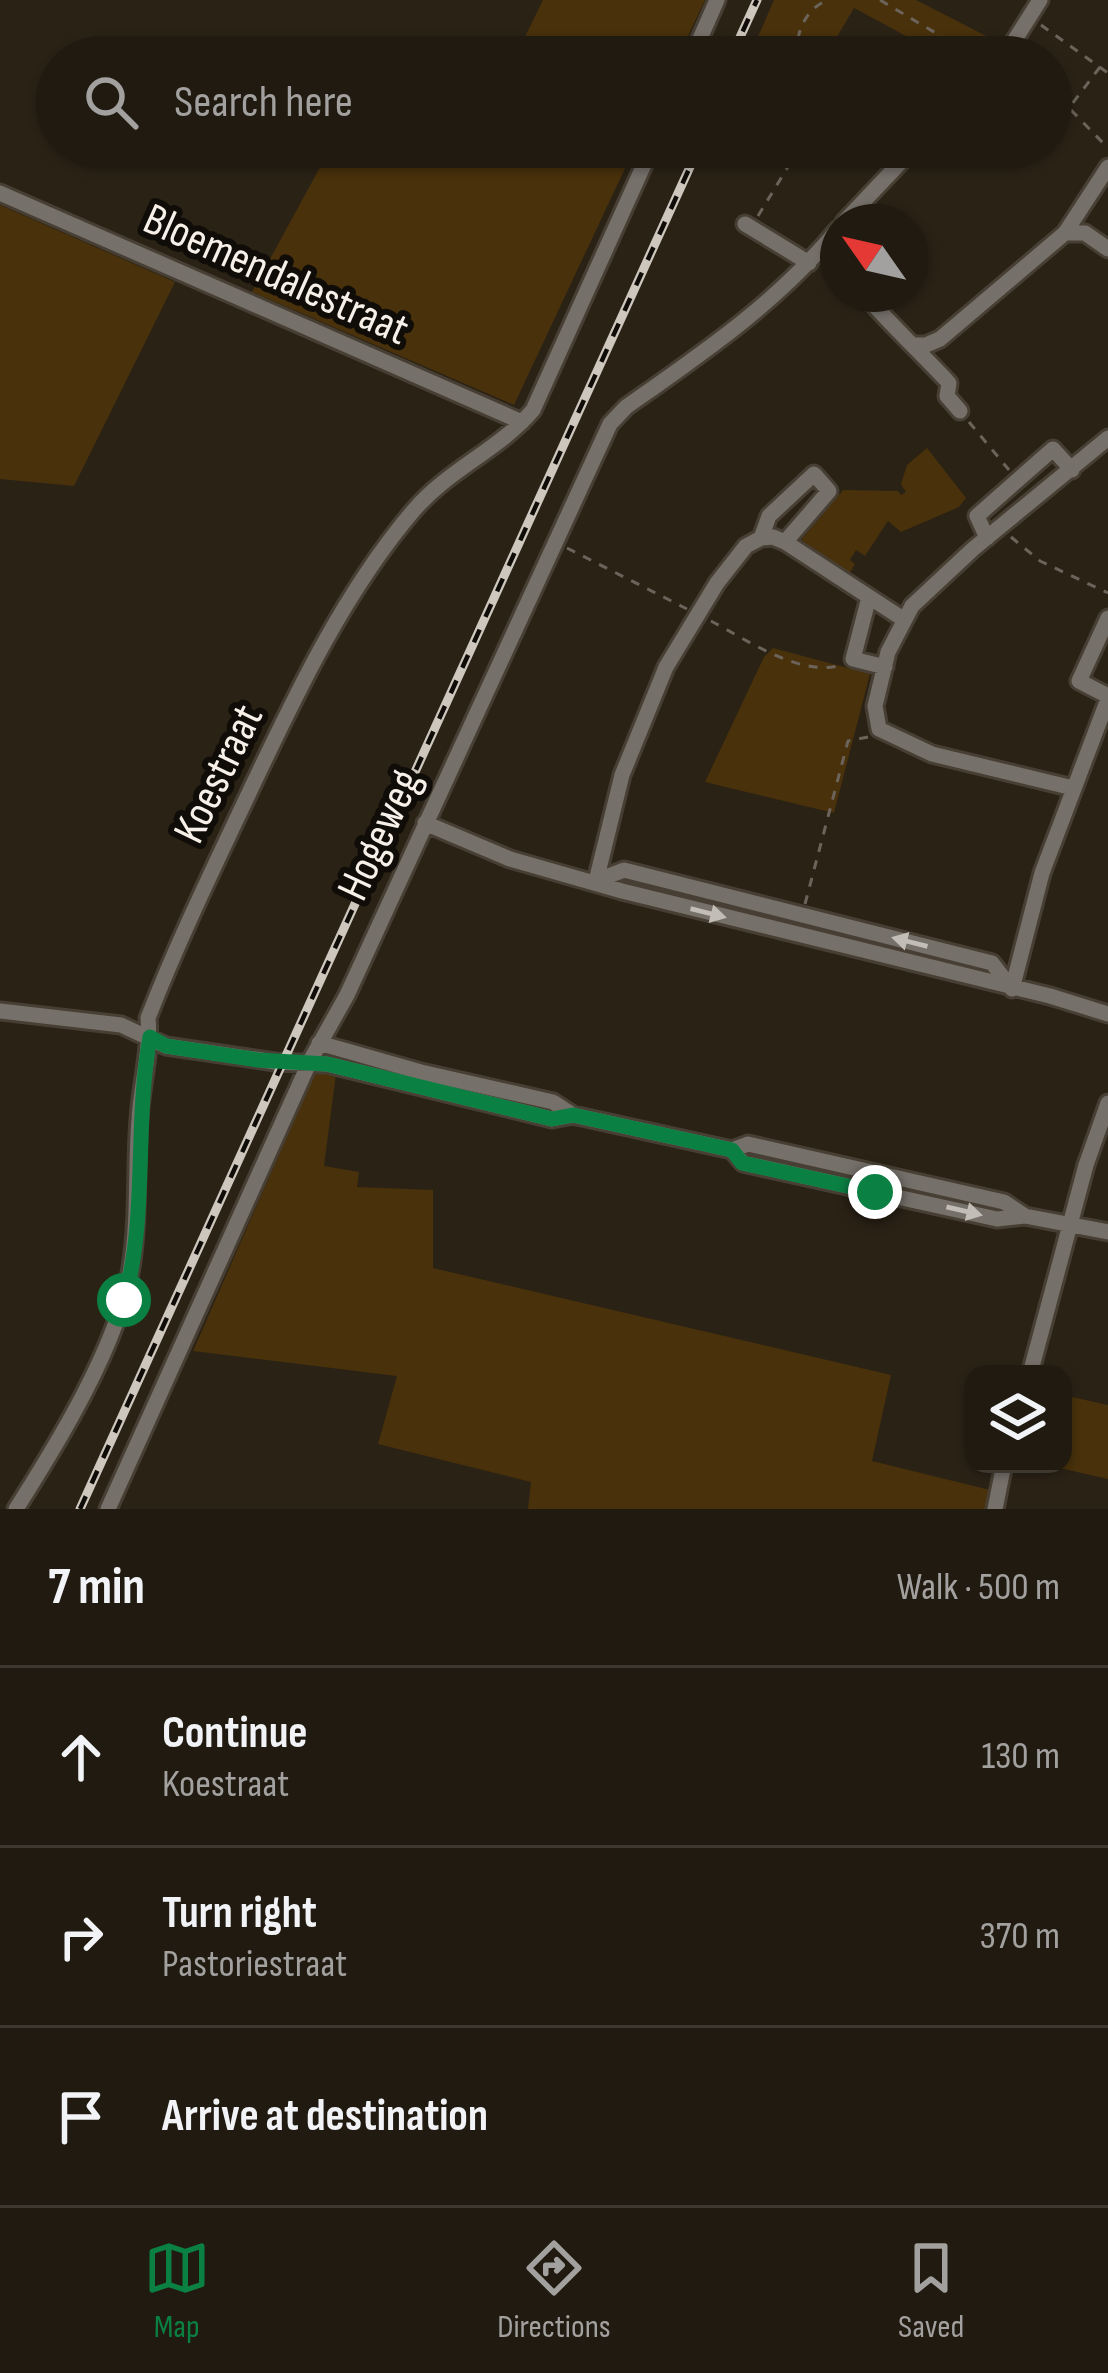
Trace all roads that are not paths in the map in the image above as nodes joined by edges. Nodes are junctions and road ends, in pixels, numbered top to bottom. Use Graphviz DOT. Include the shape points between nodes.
graph roads {
  1 [pos="717,0"];
  2 [pos="1040,0"];
  3 [pos="701,36"];
  4 [pos="1018,36"];
  5 [pos="1108,167"];
  6 [pos="643,168"];
  7 [pos="892,168"];
  8 [pos="0,193"];
  9 [pos="860,204"];
  10 [pos="748,226"];
  11 [pos="1065,233"];
  12 [pos="1108,249"];
  13 [pos="820,250"];
  14 [pos="809,263"];
  15 [pos="879,312"];
  16 [pos="914,345"];
  17 [pos="960,411"];
  18 [pos="522,422"];
  19 [pos="1108,438"];
  20 [pos="1072,470"];
  21 [pos="994,533"];
  22 [pos="761,538"];
  23 [pos="785,542"];
  24 [pos="869,597"];
  25 [pos="903,619"];
  26 [pos="1108,619"];
  27 [pos="885,668"];
  28 [pos="1108,698"];
  29 [pos="1073,788"];
  30 [pos="425,823"];
  31 [pos="596,881"];
  32 [pos="807,916"];
  33 [pos="802,936"];
  34 [pos="1012,989"];
  35 [pos="0,1011"];
  36 [pos="1108,1014"];
  37 [pos="150,1037"];
  38 [pos="319,1043"];
  39 [pos="310,1061"];
  40 [pos="392,1073"];
  41 [pos="1108,1103"];
  42 [pos="732,1150"];
  43 [pos="879,1174"];
  44 [pos="875,1192"];
  45 [pos="1025,1216"];
  46 [pos="1071,1224"];
  47 [pos="1108,1232"];
  48 [pos="1032,1365"];
  49 [pos="1002,1473"];
  50 [pos="16,1509"];
  51 [pos="108,1509"];
  52 [pos="994,1509"];
  1 -- 3 [label="street"];
  2 -- 4 [label="street"];
  5 -- 11 [label="street"];
  6 -- 18 [label="street, Koestraat" via="542,394"];
  7 -- 9 [label="street"];
  8 -- 18 [label="street, Bloemendalestraat"];
  10 -- 14 [label="street"];
  11 -- 12 [label="street" via="1085,233"];
  11 -- 16 [label="street" via="940,339"];
  13 -- 14 [label="street, Hogeweg"];
  14 -- 30 [label="street, Hogeweg" via="610,424"];
  15 -- 16 [label="street"];
  16 -- 17 [label="street" via="949,383 947,396"];
  18 -- 37 [label="street, Koestraat" via="416,508 329,638 176,947 148,1018"];
  19 -- 20 [label="street"];
  20 -- 21 [label="street"];
  20 -- 21 [label="street" via="1053,449 977,516"];
  21 -- 25 [label="street"];
  22 -- 23 [label="street"];
  22 -- 23 [label="street" via="769,516 814,474 830,491"];
  22 -- 31 [label="street" via="704,602 660,678 622,775"];
  23 -- 24 [label="street"];
  24 -- 25 [label="street"];
  24 -- 27 [label="street" via="854,659"];
  25 -- 27 [label="street"];
  26 -- 28 [label="street" via="1079,681"];
  27 -- 29 [label="street" via="874,714 879,729 932,754"];
  28 -- 29 [label="street"];
  29 -- 34 [label="street"];
  30 -- 31 [label="street" via="510,859"];
  30 -- 38 [label="street, Hogeweg"];
  31 -- 32 [label="street" via="624,870"];
  31 -- 33 [label="street, one-way"];
  32 -- 33 [label="street"];
  34 -- 32 [label="street, one-way" via="992,963"];
  33 -- 34 [label="street"];
  34 -- 36 [label="street"];
  35 -- 37 [label="street" via="105,1022"];
  37 -- 39 [label="street" via="258,1060"];
  37 -- 50 [label="street, Koestraat" via="127,1289 91,1374"];
  38 -- 39 [label="street, Hogeweg"];
  38 -- 40 [label="street"];
  39 -- 40 [label="street"];
  39 -- 51 [label="street, Hogeweg"];
  40 -- 42 [label="street" via="553,1102 573,1115"];
  41 -- 46 [label="street"];
  42 -- 43 [label="street" via="748,1144"];
  42 -- 44 [label="street" via="742,1163"];
  43 -- 44 [label="street"];
  43 -- 45 [label="street" via="1004,1202"];
  44 -- 45 [label="street, one-way" via="997,1219"];
  45 -- 46 [label="street"];
  46 -- 47 [label="street"];
  46 -- 48 [label="street"];
  49 -- 52 [label="street"];
}
